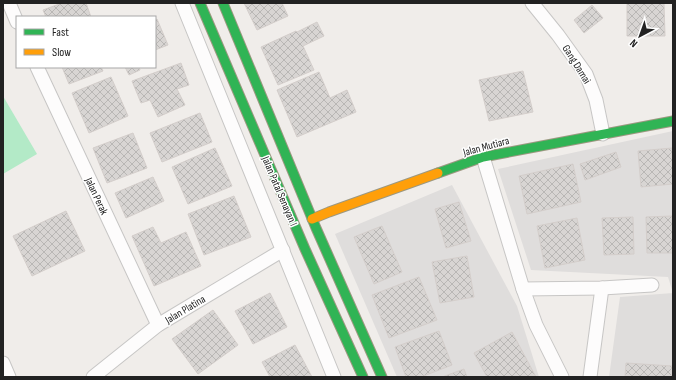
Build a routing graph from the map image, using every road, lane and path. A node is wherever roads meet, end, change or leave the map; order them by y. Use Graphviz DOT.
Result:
graph roads {
  1 [pos="9,3"];
  2 [pos="182,3"];
  3 [pos="200,3"];
  4 [pos="223,3"];
  5 [pos="532,3"];
  6 [pos="16,20"];
  7 [pos="37,68"];
  8 [pos="673,121"];
  9 [pos="603,134"];
  10 [pos="483,157"];
  11 [pos="312,219"];
  12 [pos="283,250"];
  13 [pos="652,285"];
  14 [pos="602,288"];
  15 [pos="523,289"];
  16 [pos="158,325"];
  17 [pos="3,363"];
  18 [pos="9,377"];
  19 [pos="93,377"];
  20 [pos="334,377"];
  21 [pos="363,377"];
  22 [pos="382,377"];
  23 [pos="562,377"];
  24 [pos="590,377"];
  1 -- 6 [label="street"];
  2 -- 12 [label="street, Jalan Patal Senayan I"];
  3 -- 21 [label="street, Jalan Patal Senayan I"];
  4 -- 11 [label="street, Jalan Patal Senayan I"];
  5 -- 9 [label="street, Gang Damai"];
  7 -- 16 [label="street, Jalan Perak"];
  8 -- 9 [label="street, Jalan Mutiara"];
  9 -- 10 [label="street, Jalan Mutiara"];
  10 -- 11 [label="street, Jalan Mutiara"];
  10 -- 15 [label="street"];
  11 -- 22 [label="street, Jalan Patal Senayan I"];
  12 -- 16 [label="street, Jalan Platina"];
  12 -- 20 [label="street, Jalan Patal Senayan I"];
  13 -- 14 [label="street"];
  14 -- 15 [label="street"];
  14 -- 24 [label="street"];
  15 -- 23 [label="street"];
  16 -- 19 [label="street, Jalan Platina"];
  17 -- 18 [label="street"];
}
